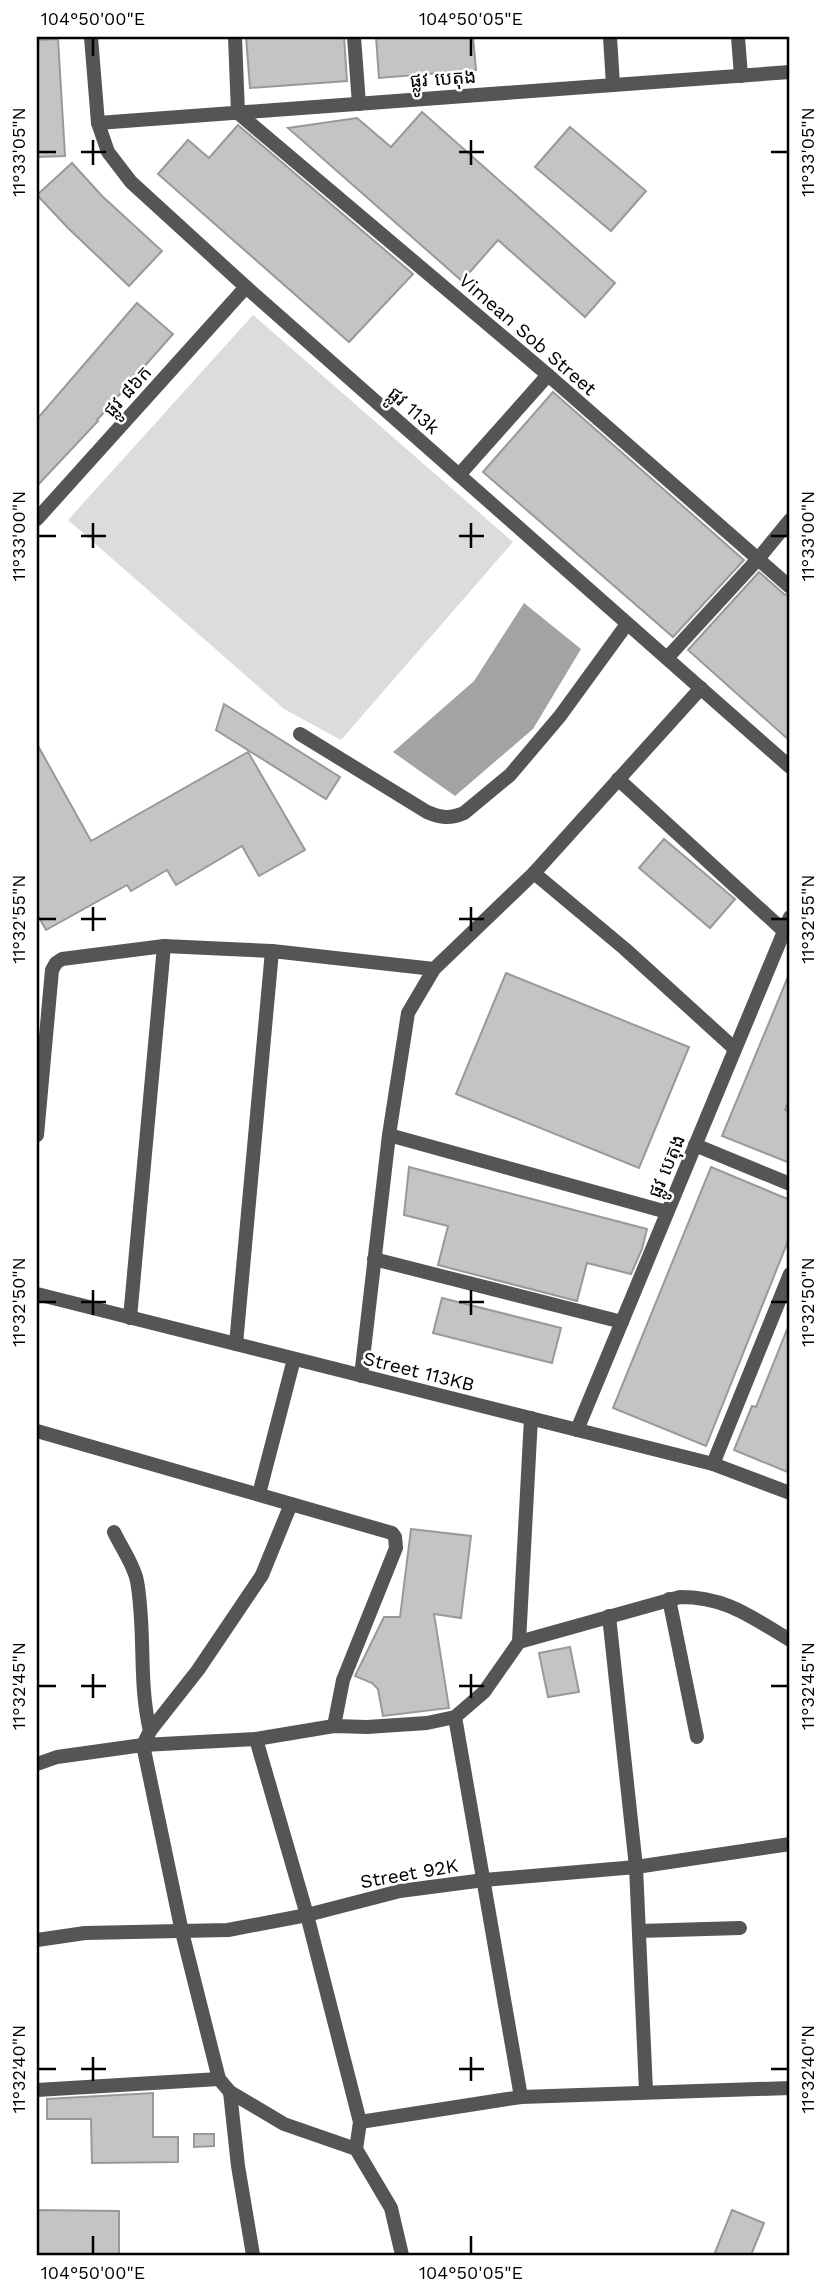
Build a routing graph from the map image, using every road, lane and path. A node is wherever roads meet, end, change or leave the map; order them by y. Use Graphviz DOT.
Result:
graph roads {
  1 [pos="91,37"];
  2 [pos="235,37"];
  3 [pos="354,37"];
  4 [pos="610,37"];
  5 [pos="738,37"];
  6 [pos="790,72"];
  7 [pos="741,76"];
  8 [pos="613,85"];
  9 [pos="359,104"];
  10 [pos="238,113"];
  11 [pos="98,123"];
  12 [pos="246,287"];
  13 [pos="548,375"];
  14 [pos="459,475"];
  15 [pos="37,519"];
  16 [pos="790,520"];
  17 [pos="758,559"];
  18 [pos="790,587"];
  19 [pos="627,624"];
  20 [pos="667,658"];
  21 [pos="701,688"];
  22 [pos="300,734"];
  23 [pos="790,767"];
  24 [pos="618,779"];
  25 [pos="534,873"];
  26 [pos="790,917"];
  27 [pos="784,931"];
  28 [pos="164,946"];
  29 [pos="272,951"];
  30 [pos="434,969"];
  31 [pos="735,1049"];
  32 [pos="37,1135"];
  33 [pos="389,1135"];
  34 [pos="695,1145"];
  35 [pos="790,1184"];
  36 [pos="667,1212"];
  37 [pos="374,1259"];
  38 [pos="790,1274"];
  39 [pos="37,1294"];
  40 [pos="130,1318"];
  41 [pos="622,1322"];
  42 [pos="236,1345"];
  43 [pos="294,1359"];
  44 [pos="361,1376"];
  45 [pos="531,1418"];
  46 [pos="577,1430"];
  47 [pos="37,1431"];
  48 [pos="713,1464"];
  49 [pos="790,1493"];
  50 [pos="259,1494"];
  51 [pos="292,1504"];
  52 [pos="114,1532"];
  53 [pos="669,1600"];
  54 [pos="609,1616"];
  55 [pos="790,1640"];
  56 [pos="519,1642"];
  57 [pos="455,1717"];
  58 [pos="334,1726"];
  59 [pos="697,1737"];
  60 [pos="147,1738"];
  61 [pos="256,1739"];
  62 [pos="37,1763"];
  63 [pos="790,1844"];
  64 [pos="636,1867"];
  65 [pos="484,1880"];
  66 [pos="307,1915"];
  67 [pos="740,1928"];
  68 [pos="639,1931"];
  69 [pos="182,1932"];
  70 [pos="37,1940"];
  71 [pos="219,2079"];
  72 [pos="790,2088"];
  73 [pos="37,2090"];
  74 [pos="646,2091"];
  75 [pos="230,2092"];
  76 [pos="522,2097"];
  77 [pos="360,2122"];
  78 [pos="356,2149"];
  79 [pos="253,2255"];
  80 [pos="402,2255"];
  1 -- 11 [label="street, ផ្លូវ 113k"];
  2 -- 10 [label="street"];
  3 -- 9 [label="street"];
  4 -- 8 [label="street"];
  5 -- 7 [label="street"];
  6 -- 7 [label="street, ផ្លូវ បេតុង"];
  7 -- 8 [label="street, ផ្លូវ បេតុង"];
  8 -- 9 [label="street, ផ្លូវ បេតុង"];
  9 -- 10 [label="street, ផ្លូវ បេតុង"];
  10 -- 11 [label="street, ផ្លូវ បេតុង"];
  10 -- 13 [label="street, Vimean Sob Street"];
  11 -- 12 [label="street, ផ្លូវ 113k"];
  12 -- 14 [label="street, ផ្លូវ 113k"];
  12 -- 15 [label="street, ផ្លូវ ៨៦ក"];
  13 -- 14 [label="street"];
  13 -- 17 [label="street, Vimean Sob Street"];
  14 -- 19 [label="street, ផ្លូវ 113k"];
  16 -- 17 [label="street"];
  17 -- 18 [label="street, Vimean Sob Street"];
  17 -- 20 [label="street"];
  19 -- 20 [label="street, ផ្លូវ 113k"];
  19 -- 22 [label="street"];
  20 -- 21 [label="street, ផ្លូវ 113k"];
  21 -- 23 [label="street, ផ្លូវ 113k"];
  21 -- 24 [label="street"];
  24 -- 25 [label="street"];
  24 -- 27 [label="street"];
  25 -- 30 [label="street"];
  25 -- 31 [label="street"];
  26 -- 27 [label="street, ផ្លូវ បេតុង"];
  27 -- 31 [label="street, ផ្លូវ បេតុង"];
  28 -- 29 [label="street"];
  28 -- 32 [label="street"];
  28 -- 40 [label="street"];
  29 -- 30 [label="street"];
  29 -- 42 [label="street"];
  30 -- 33 [label="street"];
  31 -- 34 [label="street, ផ្លូវ បេតុង"];
  33 -- 36 [label="street"];
  33 -- 37 [label="street"];
  34 -- 35 [label="street"];
  34 -- 36 [label="street, ផ្លូវ បេតុង"];
  36 -- 41 [label="street, ផ្លូវ បេតុង"];
  37 -- 41 [label="street"];
  37 -- 44 [label="street"];
  38 -- 48 [label="street"];
  39 -- 40 [label="street, Street 113KB"];
  40 -- 42 [label="street, Street 113KB"];
  41 -- 46 [label="street, ផ្លូវ បេតុង"];
  42 -- 43 [label="street, Street 113KB"];
  43 -- 44 [label="street, Street 113KB"];
  43 -- 50 [label="street"];
  44 -- 45 [label="street, Street 113KB"];
  45 -- 46 [label="street, Street 113KB"];
  45 -- 56 [label="street"];
  46 -- 48 [label="street, Street 113KB"];
  47 -- 50 [label="street"];
  48 -- 49 [label="street, Street 113KB"];
  50 -- 51 [label="street"];
  51 -- 58 [label="street"];
  51 -- 60 [label="street"];
  52 -- 60 [label="street"];
  53 -- 54 [label="street"];
  53 -- 55 [label="street"];
  53 -- 59 [label="street"];
  54 -- 56 [label="street"];
  54 -- 64 [label="street"];
  56 -- 57 [label="street"];
  57 -- 58 [label="street"];
  57 -- 65 [label="street"];
  58 -- 61 [label="street"];
  60 -- 61 [label="street"];
  60 -- 62 [label="street"];
  60 -- 69 [label="street"];
  61 -- 66 [label="street"];
  63 -- 64 [label="street, Street 92K"];
  64 -- 65 [label="street, Street 92K"];
  64 -- 68 [label="street"];
  65 -- 66 [label="street, Street 92K"];
  65 -- 76 [label="street"];
  66 -- 69 [label="street, Street 92K"];
  66 -- 77 [label="street"];
  67 -- 68 [label="street"];
  68 -- 74 [label="street"];
  69 -- 70 [label="street, Street 92K"];
  69 -- 71 [label="street"];
  71 -- 73 [label="street"];
  71 -- 75 [label="street"];
  72 -- 74 [label="street"];
  74 -- 76 [label="street"];
  75 -- 78 [label="street"];
  75 -- 79 [label="street"];
  76 -- 77 [label="street"];
  77 -- 78 [label="street"];
  78 -- 80 [label="street"];
}
